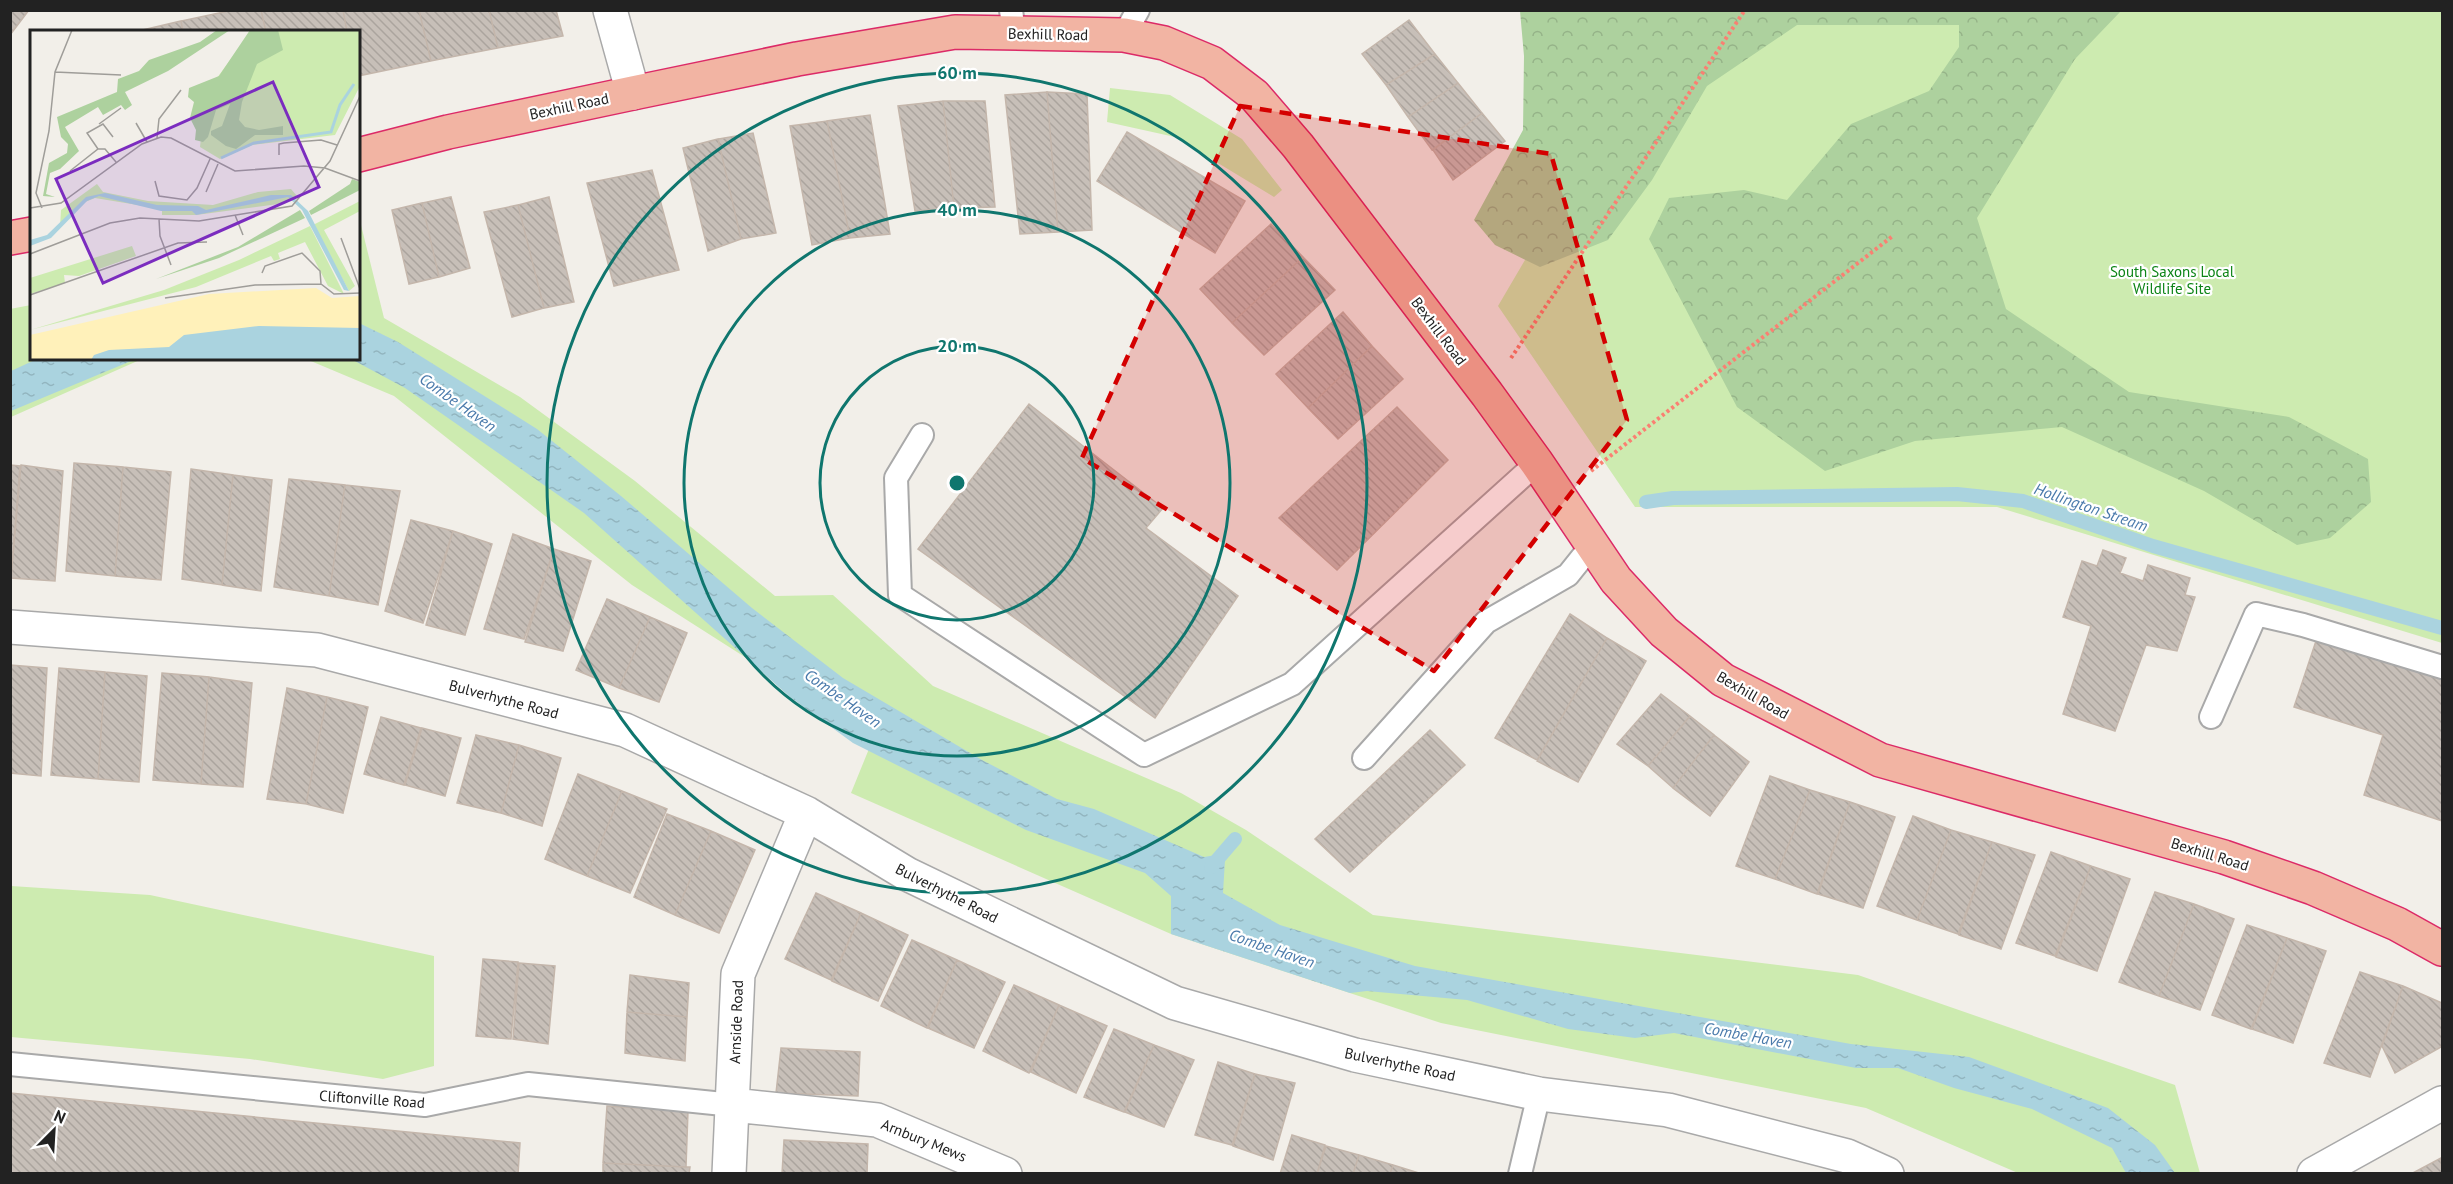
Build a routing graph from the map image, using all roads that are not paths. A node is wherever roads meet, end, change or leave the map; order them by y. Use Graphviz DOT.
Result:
graph roads {
  1 [pos="610,10"];
  2 [pos="1012,22"];
  3 [pos="1131,23"];
  4 [pos="633,93"];
  5 [pos="360,154"];
  6 [pos="30,234"];
  7 [pos="10,238"];
  8 [pos="922,435"];
  9 [pos="1537,463"];
  10 [pos="1592,545"];
  11 [pos="10,627"];
  12 [pos="2442,667"];
  13 [pos="2211,717"];
  14 [pos="1364,758"];
  15 [pos="806,813"];
  16 [pos="2442,949"];
  17 [pos="10,1064"];
  18 [pos="1539,1094"];
  19 [pos="2442,1103"];
  20 [pos="733,1105"];
  21 [pos="729,1173"];
  22 [pos="1005,1173"];
  23 [pos="1520,1173"];
  24 [pos="1887,1173"];
  25 [pos="2314,1173"];
  1 -- 4 [label="street"];
  2 -- 3 [label="highway, Bexhill Road"];
  2 -- 4 [label="highway, Bexhill Road"];
  3 -- 9 [label="highway, Bexhill Road"];
  4 -- 5 [label="highway, Bexhill Road"];
  6 -- 7 [label="highway"];
  8 -- 9 [label="lane"];
  9 -- 10 [label="highway, Bexhill Road"];
  10 -- 14 [label="lane"];
  10 -- 16 [label="highway, Bexhill Road"];
  11 -- 15 [label="street, Bulverhythe Road"];
  12 -- 13 [label="lane"];
  15 -- 18 [label="street, Bulverhythe Road"];
  15 -- 20 [label="street, Arnside Road"];
  17 -- 20 [label="lane, Cliftonville Road"];
  18 -- 23 [label="lane"];
  18 -- 24 [label="street, Bulverhythe Road"];
  19 -- 25 [label="street"];
  20 -- 21 [label="street, Arnside Road"];
  20 -- 22 [label="street, Arnbury Mews"];
}
